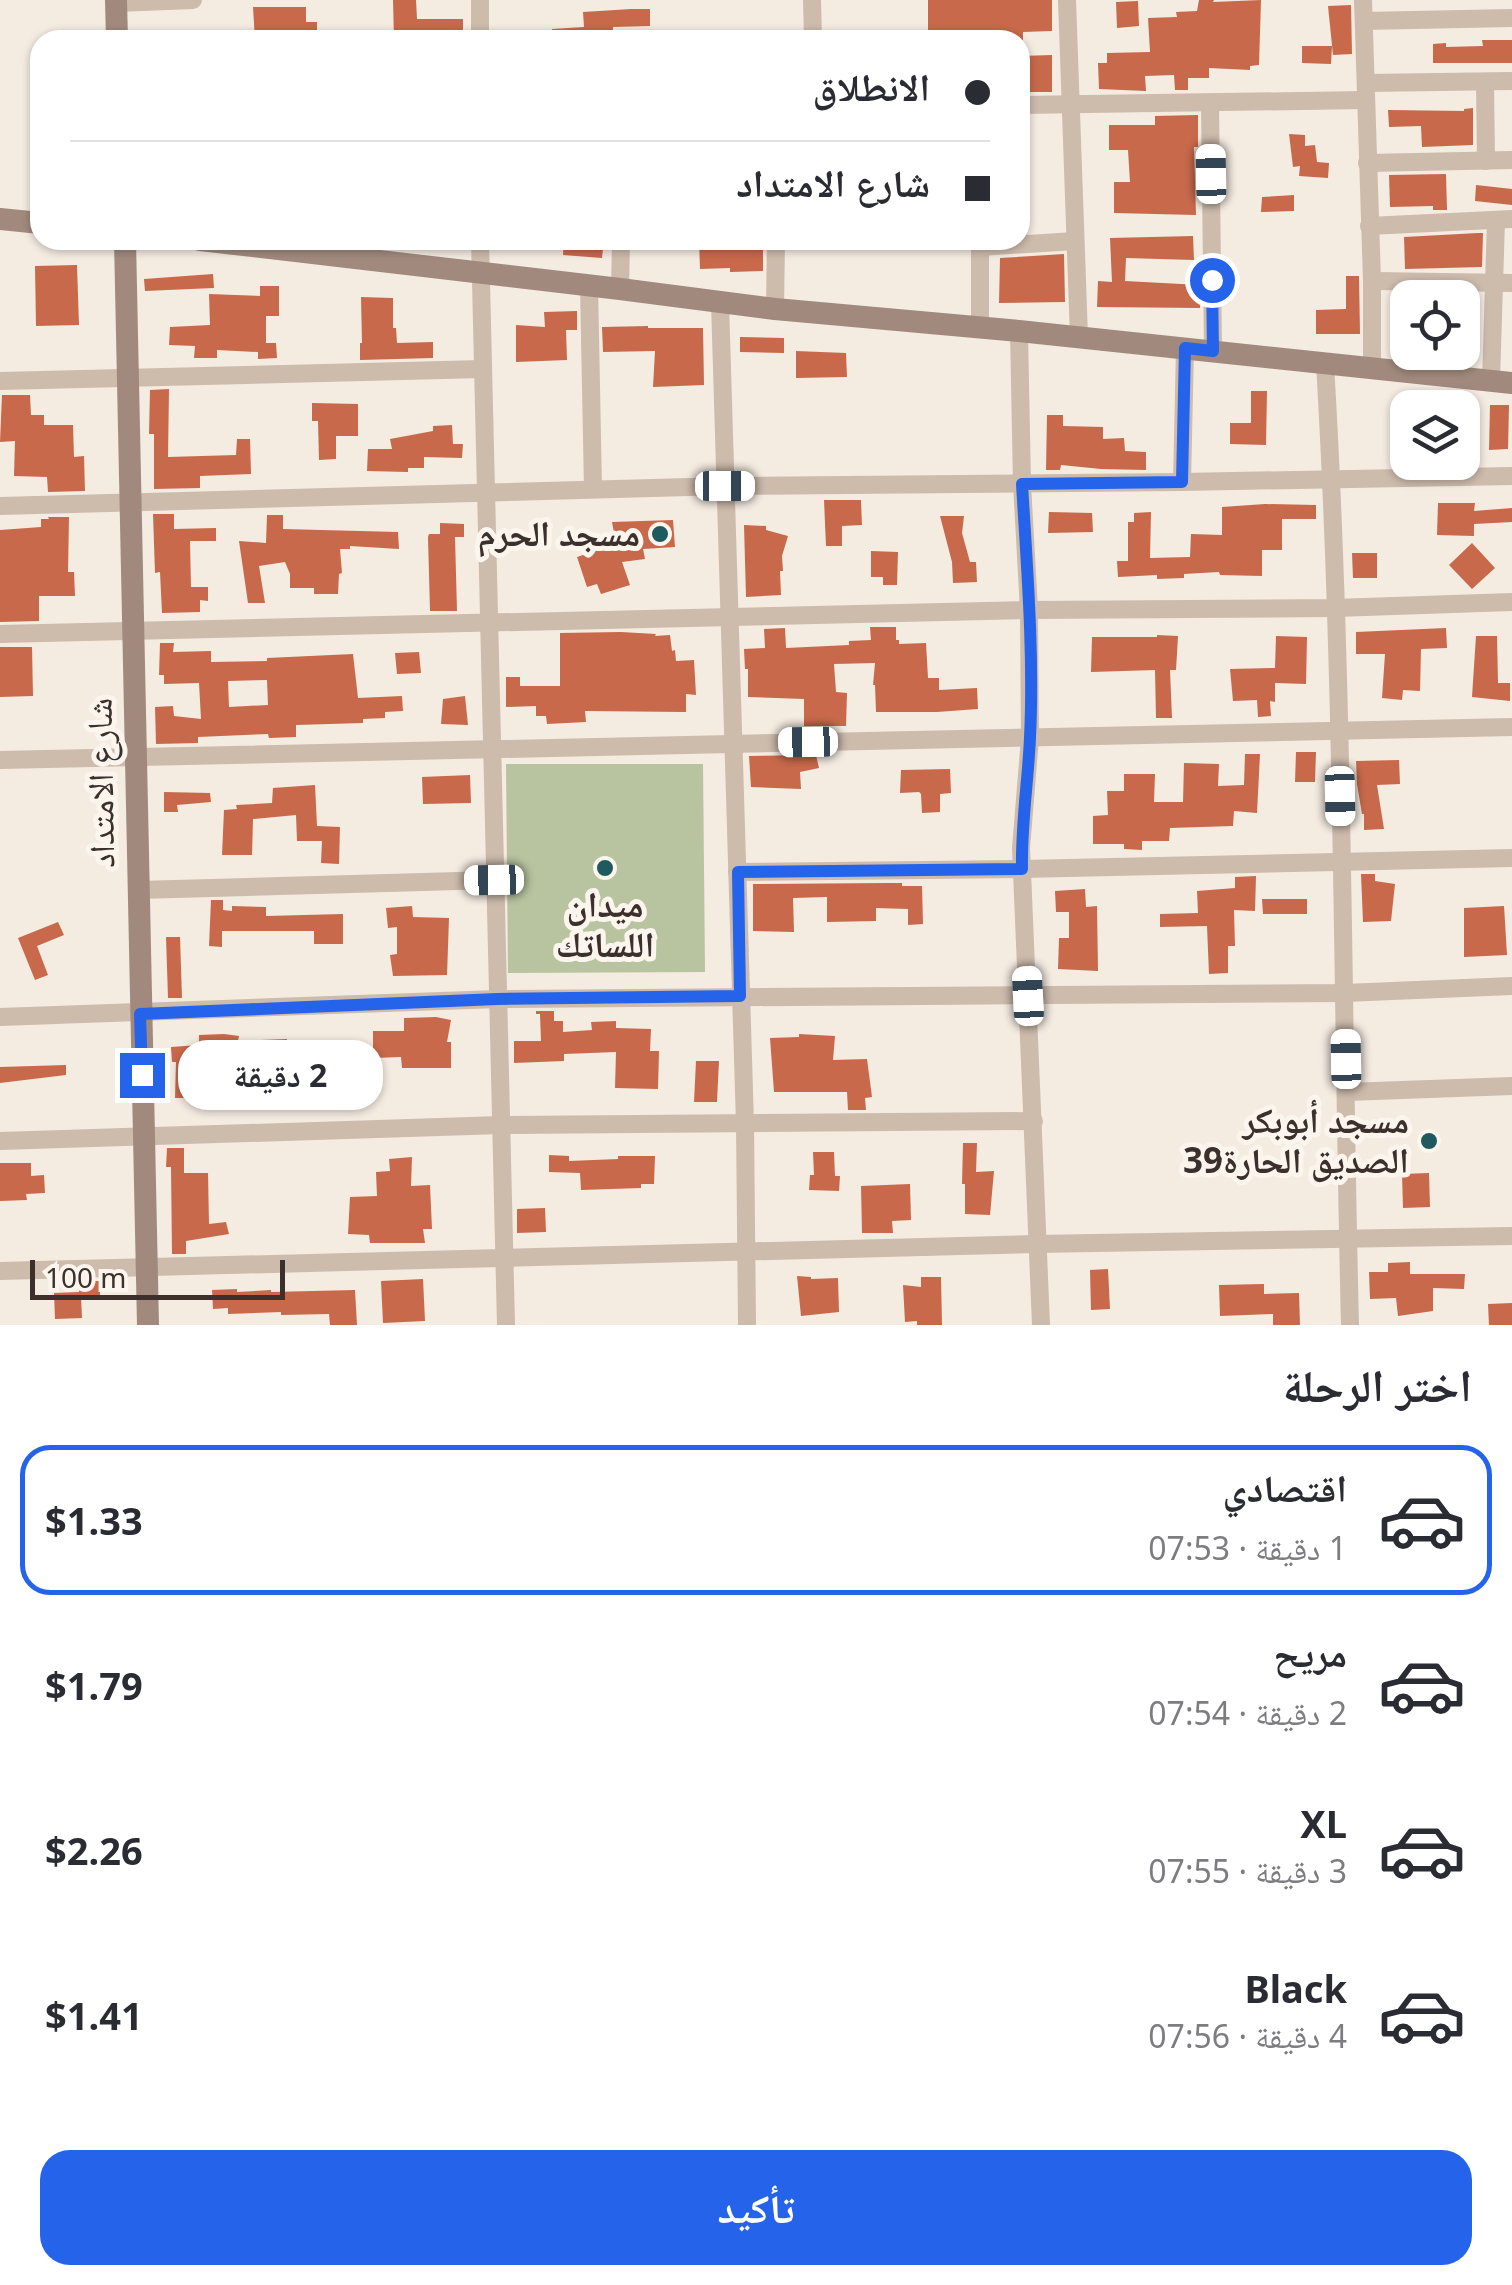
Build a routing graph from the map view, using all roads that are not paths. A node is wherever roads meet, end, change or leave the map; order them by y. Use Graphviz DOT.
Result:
graph roads {
  1 [pos="193,0"];
  2 [pos="480,0"];
  3 [pos="812,0"];
  4 [pos="1068,0"];
  5 [pos="1363,0"];
  6 [pos="116,2"];
  7 [pos="1476,9"];
  8 [pos="1512,18"];
  9 [pos="1364,21"];
  10 [pos="117,30"];
  11 [pos="480,30"];
  12 [pos="813,30"];
  13 [pos="1512,81"];
  14 [pos="1485,82"];
  15 [pos="1366,92"];
  16 [pos="1210,104"];
  17 [pos="1070,105"];
  18 [pos="1030,106"];
  19 [pos="1512,160"];
  20 [pos="1486,161"];
  21 [pos="1367,163"];
  22 [pos="0,219"];
  23 [pos="1504,220"];
  24 [pos="30,222"];
  25 [pos="1369,226"];
  26 [pos="1075,241"];
  27 [pos="1030,242"];
  28 [pos="124,250"];
  29 [pos="282,250"];
  30 [pos="480,250"];
  31 [pos="621,250"];
  32 [pos="776,250"];
  33 [pos="980,250"];
  34 [pos="480,274"];
  35 [pos="1372,281"];
  36 [pos="1504,283"];
  37 [pos="590,285"];
  38 [pos="620,288"];
  39 [pos="720,303"];
  40 [pos="775,309"];
  41 [pos="980,328"];
  42 [pos="1019,331"];
  43 [pos="1080,337"];
  44 [pos="1185,348"];
  45 [pos="1213,351"];
  46 [pos="1326,364"];
  47 [pos="483,369"];
  48 [pos="1372,369"];
  49 [pos="127,377"];
  50 [pos="0,381"];
  51 [pos="1502,382"];
  52 [pos="1512,476"];
  53 [pos="1332,480"];
  54 [pos="1182,482"];
  55 [pos="1022,484"];
  56 [pos="725,486"];
  57 [pos="594,489"];
  58 [pos="487,492"];
  59 [pos="130,503"];
  60 [pos="0,506"];
  61 [pos="1512,602"];
  62 [pos="1335,608"];
  63 [pos="1030,610"];
  64 [pos="731,616"];
  65 [pos="489,623"];
  66 [pos="132,632"];
  67 [pos="0,634"];
  68 [pos="1512,727"];
  69 [pos="1338,730"];
  70 [pos="1030,738"];
  71 [pos="733,744"];
  72 [pos="490,749"];
  73 [pos="136,758"];
  74 [pos="0,760"];
  75 [pos="1512,858"];
  76 [pos="1342,862"];
  77 [pos="1022,869"];
  78 [pos="738,872"];
  79 [pos="494,880"];
  80 [pos="139,890"];
  81 [pos="1512,986"];
  82 [pos="1345,993"];
  83 [pos="740,996"];
  84 [pos="1028,996"];
  85 [pos="497,999"];
  86 [pos="140,1014"];
  87 [pos="0,1018"];
  88 [pos="1512,1086"];
  89 [pos="1347,1092"];
  90 [pos="1034,1121"];
  91 [pos="745,1124"];
  92 [pos="501,1125"];
  93 [pos="144,1136"];
  94 [pos="0,1141"];
  95 [pos="1512,1236"];
  96 [pos="1348,1239"];
  97 [pos="1036,1244"];
  98 [pos="744,1251"];
  99 [pos="504,1259"];
  100 [pos="147,1266"];
  101 [pos="0,1271"];
  102 [pos="148,1325"];
  103 [pos="506,1325"];
  104 [pos="747,1325"];
  105 [pos="1041,1325"];
  106 [pos="1350,1325"];
  1 -- 6 [label="street"];
  2 -- 11 [label="street"];
  3 -- 12 [label="street"];
  4 -- 17 [label="street"];
  5 -- 9 [label="street"];
  6 -- 10 [label="street"];
  7 -- 8 [label="street"];
  7 -- 9 [label="street"];
  9 -- 15 [label="street"];
  13 -- 14 [label="street"];
  14 -- 15 [label="street"];
  14 -- 20 [label="street"];
  15 -- 16 [label="street"];
  15 -- 21 [label="street"];
  16 -- 17 [label="street"];
  16 -- 45 [label="street"];
  17 -- 18 [label="street"];
  17 -- 26 [label="street"];
  19 -- 20 [label="street"];
  20 -- 21 [label="street"];
  21 -- 25 [label="street"];
  22 -- 24 [label="street"];
  23 -- 25 [label="street"];
  23 -- 36 [label="street"];
  25 -- 35 [label="street"];
  26 -- 27 [label="street"];
  26 -- 43 [label="street"];
  28 -- 49 [label="street, شارع الامتداد"];
  29 -- 34 [label="street"];
  30 -- 34 [label="street"];
  31 -- 38 [label="street"];
  32 -- 40 [label="street"];
  33 -- 41 [label="street"];
  34 -- 37 [label="street"];
  34 -- 47 [label="street"];
  35 -- 36 [label="street"];
  35 -- 48 [label="street"];
  36 -- 51 [label="street"];
  37 -- 38 [label="street"];
  37 -- 57 [label="street"];
  38 -- 39 [label="street"];
  39 -- 40 [label="street"];
  39 -- 56 [label="street"];
  40 -- 41 [label="street"];
  41 -- 42 [label="street"];
  42 -- 43 [label="street"];
  42 -- 55 [label="street"];
  43 -- 44 [label="street"];
  44 -- 45 [label="street"];
  44 -- 54 [label="street"];
  45 -- 46 [label="street"];
  46 -- 48 [label="street"];
  46 -- 53 [label="street"];
  47 -- 49 [label="street"];
  47 -- 58 [label="street"];
  48 -- 51 [label="street"];
  49 -- 50 [label="street"];
  49 -- 59 [label="street, شارع الامتداد"];
  52 -- 53 [label="street"];
  53 -- 54 [label="street"];
  53 -- 62 [label="street"];
  54 -- 55 [label="street"];
  55 -- 56 [label="street"];
  55 -- 63 [label="street"];
  56 -- 57 [label="street"];
  56 -- 64 [label="street"];
  57 -- 58 [label="street"];
  58 -- 59 [label="street"];
  58 -- 65 [label="street"];
  59 -- 60 [label="street"];
  59 -- 66 [label="street, شارع الامتداد"];
  61 -- 62 [label="street"];
  62 -- 63 [label="street"];
  62 -- 69 [label="street"];
  63 -- 64 [label="street"];
  63 -- 70 [label="street"];
  64 -- 65 [label="street"];
  64 -- 71 [label="street"];
  65 -- 66 [label="street"];
  65 -- 72 [label="street"];
  66 -- 67 [label="street"];
  66 -- 73 [label="street, شارع الامتداد"];
  68 -- 69 [label="street"];
  69 -- 70 [label="street"];
  69 -- 76 [label="street"];
  70 -- 71 [label="street"];
  70 -- 77 [label="street"];
  71 -- 72 [label="street"];
  71 -- 78 [label="street"];
  72 -- 73 [label="street"];
  72 -- 79 [label="street"];
  73 -- 74 [label="street"];
  73 -- 80 [label="street, شارع الامتداد"];
  75 -- 76 [label="street"];
  76 -- 77 [label="street"];
  76 -- 82 [label="street"];
  77 -- 78 [label="street"];
  77 -- 84 [label="street"];
  78 -- 83 [label="street"];
  79 -- 80 [label="street"];
  79 -- 85 [label="street"];
  80 -- 86 [label="street, شارع الامتداد"];
  81 -- 82 [label="street"];
  82 -- 84 [label="street"];
  82 -- 89 [label="street"];
  83 -- 84 [label="street"];
  83 -- 85 [label="street"];
  83 -- 91 [label="street"];
  84 -- 90 [label="street"];
  85 -- 86 [label="street"];
  85 -- 92 [label="street"];
  86 -- 87 [label="street"];
  86 -- 93 [label="street, شارع الامتداد"];
  88 -- 89 [label="street"];
  89 -- 96 [label="street"];
  90 -- 91 [label="street"];
  90 -- 97 [label="street"];
  91 -- 92 [label="street"];
  91 -- 98 [label="street"];
  92 -- 93 [label="street"];
  92 -- 99 [label="street"];
  93 -- 94 [label="street"];
  93 -- 100 [label="street, شارع الامتداد"];
  95 -- 96 [label="street"];
  96 -- 97 [label="street"];
  96 -- 106 [label="street"];
  97 -- 98 [label="street"];
  97 -- 105 [label="street"];
  98 -- 99 [label="street"];
  98 -- 104 [label="street"];
  99 -- 100 [label="street"];
  99 -- 103 [label="street"];
  100 -- 101 [label="street"];
  100 -- 102 [label="street, شارع الامتداد"];
}
